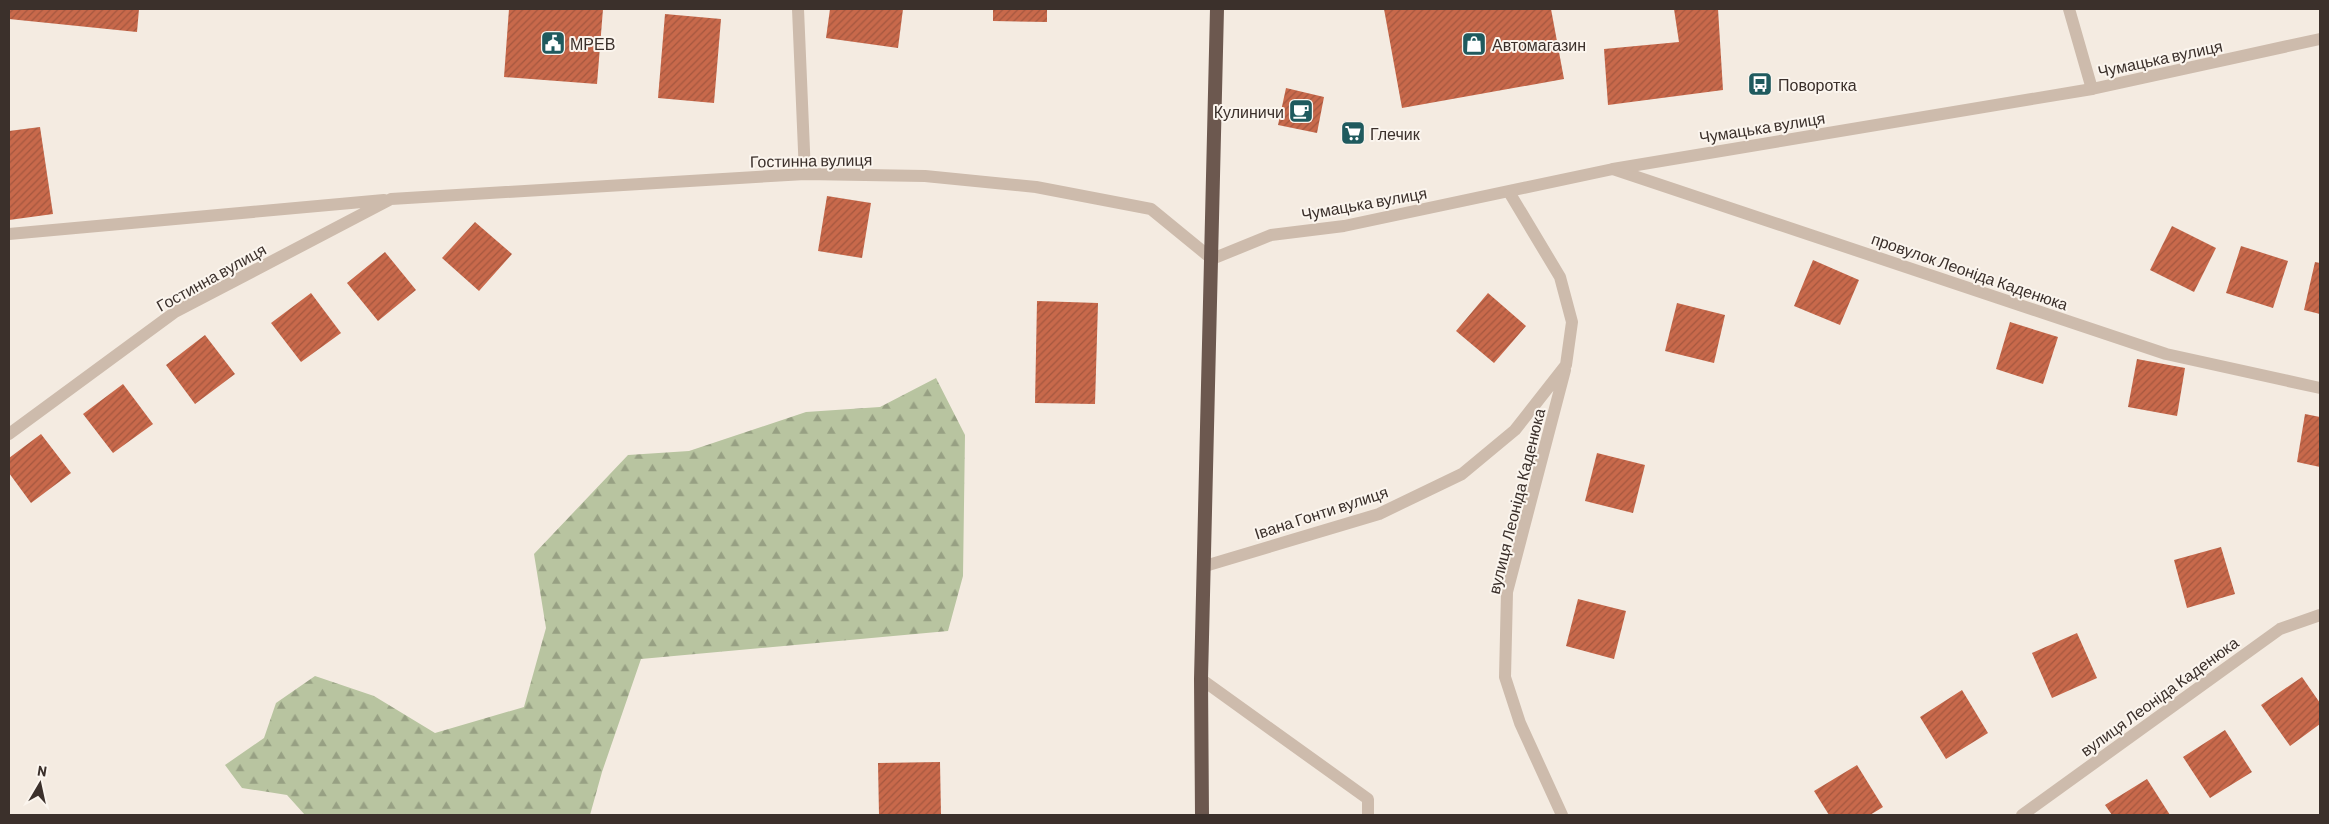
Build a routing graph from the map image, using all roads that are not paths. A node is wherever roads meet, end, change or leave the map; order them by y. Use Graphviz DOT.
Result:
graph roads {
  1 [pos="798,9"];
  2 [pos="1217,9"];
  3 [pos="2069,9"];
  4 [pos="2320,40"];
  5 [pos="2092,89"];
  6 [pos="1613,168"];
  7 [pos="805,174"];
  8 [pos="1509,192"];
  9 [pos="391,199"];
  10 [pos="9,234"];
  11 [pos="1212,259"];
  12 [pos="1566,366"];
  13 [pos="2320,388"];
  14 [pos="9,434"];
  15 [pos="1205,566"];
  16 [pos="2320,615"];
  17 [pos="1201,679"];
  18 [pos="1202,815"];
  19 [pos="1368,815"];
  20 [pos="1562,815"];
  21 [pos="2022,815"];
  1 -- 7 [label="street"];
  2 -- 11 [label="highway"];
  3 -- 5 [label="street"];
  4 -- 5 [label="street, Чумацька вулиця"];
  5 -- 6 [label="street, Чумацька вулиця"];
  6 -- 8 [label="street, Чумацька вулиця"];
  6 -- 13 [label="street, провулок Леоніда Каденюка"];
  7 -- 9 [label="street, Гостинна вулиця"];
  7 -- 11 [label="street, Гостинна вулиця"];
  8 -- 11 [label="street, Чумацька вулиця"];
  8 -- 12 [label="street"];
  9 -- 10 [label="street, Гостинна вулиця"];
  9 -- 14 [label="street, Гостинна вулиця"];
  11 -- 15 [label="highway"];
  12 -- 15 [label="street, Івана Гонти вулиця"];
  12 -- 20 [label="street, вулиця Леоніда Каденюка"];
  15 -- 17 [label="highway"];
  16 -- 21 [label="street, вулиця Леоніда Каденюка"];
  17 -- 18 [label="highway"];
  17 -- 19 [label="street"];
}
